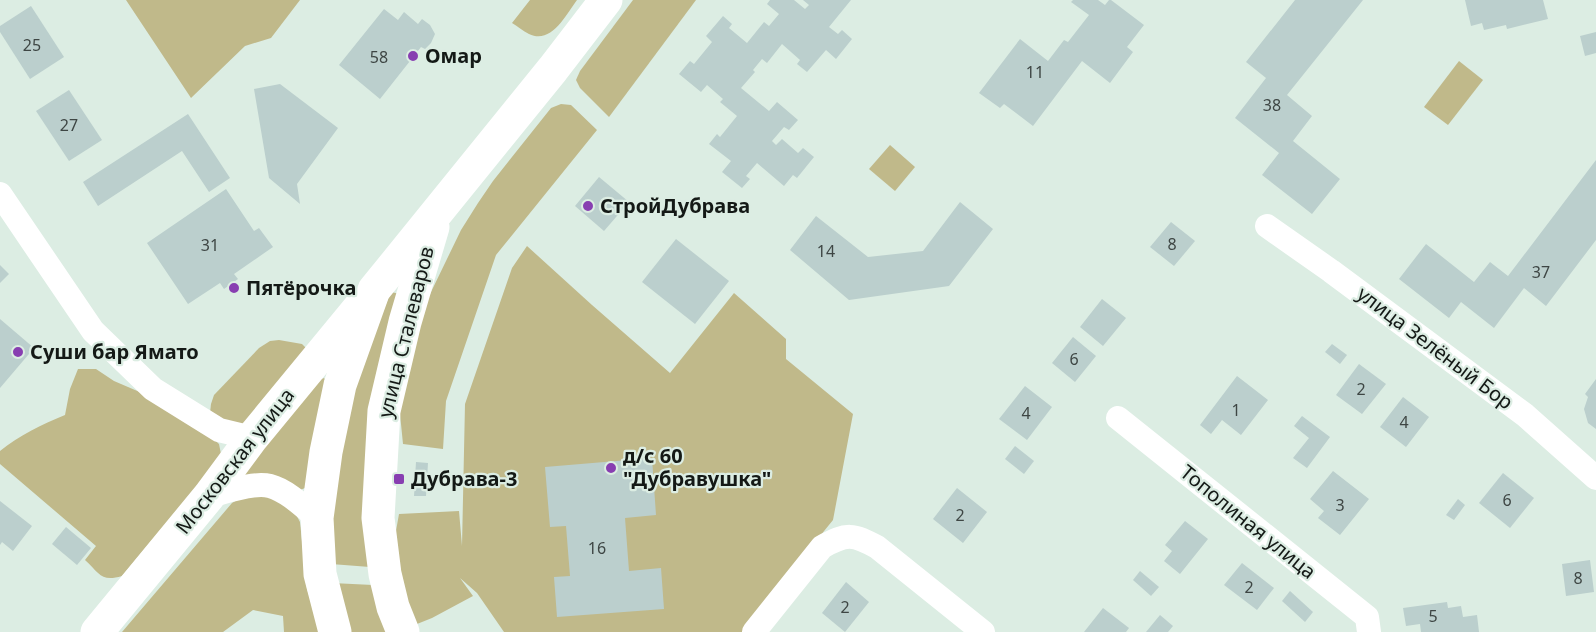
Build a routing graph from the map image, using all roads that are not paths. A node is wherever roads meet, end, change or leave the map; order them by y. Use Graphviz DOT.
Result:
graph roads {
  1 [pos="606,0"];
  2 [pos="0,194"];
  3 [pos="437,211"];
  4 [pos="1267,226"];
  5 [pos="374,290"];
  6 [pos="1118,418"];
  7 [pos="252,438"];
  8 [pos="1596,478"];
  9 [pos="209,496"];
  10 [pos="316,518"];
  11 [pos="97,632"];
  12 [pos="335,632"];
  13 [pos="403,632"];
  14 [pos="753,632"];
  15 [pos="983,632"];
  16 [pos="1369,632"];
  1 -- 3 [label="main road, улица Сталеваров"];
  2 -- 7 [label="street"];
  3 -- 5 [label="main road, улица Сталеваров"];
  3 -- 13 [label="main road, улица Сталеваров"];
  4 -- 8 [label="street, улица Зелёный Бор"];
  5 -- 7 [label="main road, Московская улица"];
  5 -- 10 [label="main road, улица Сталеваров"];
  6 -- 16 [label="street, Тополиная улица"];
  7 -- 9 [label="main road, Московская улица"];
  9 -- 10 [label="street"];
  9 -- 11 [label="main road, Московская улица"];
  10 -- 12 [label="main road, улица Сталеваров"];
  14 -- 15 [label="street"];
}
